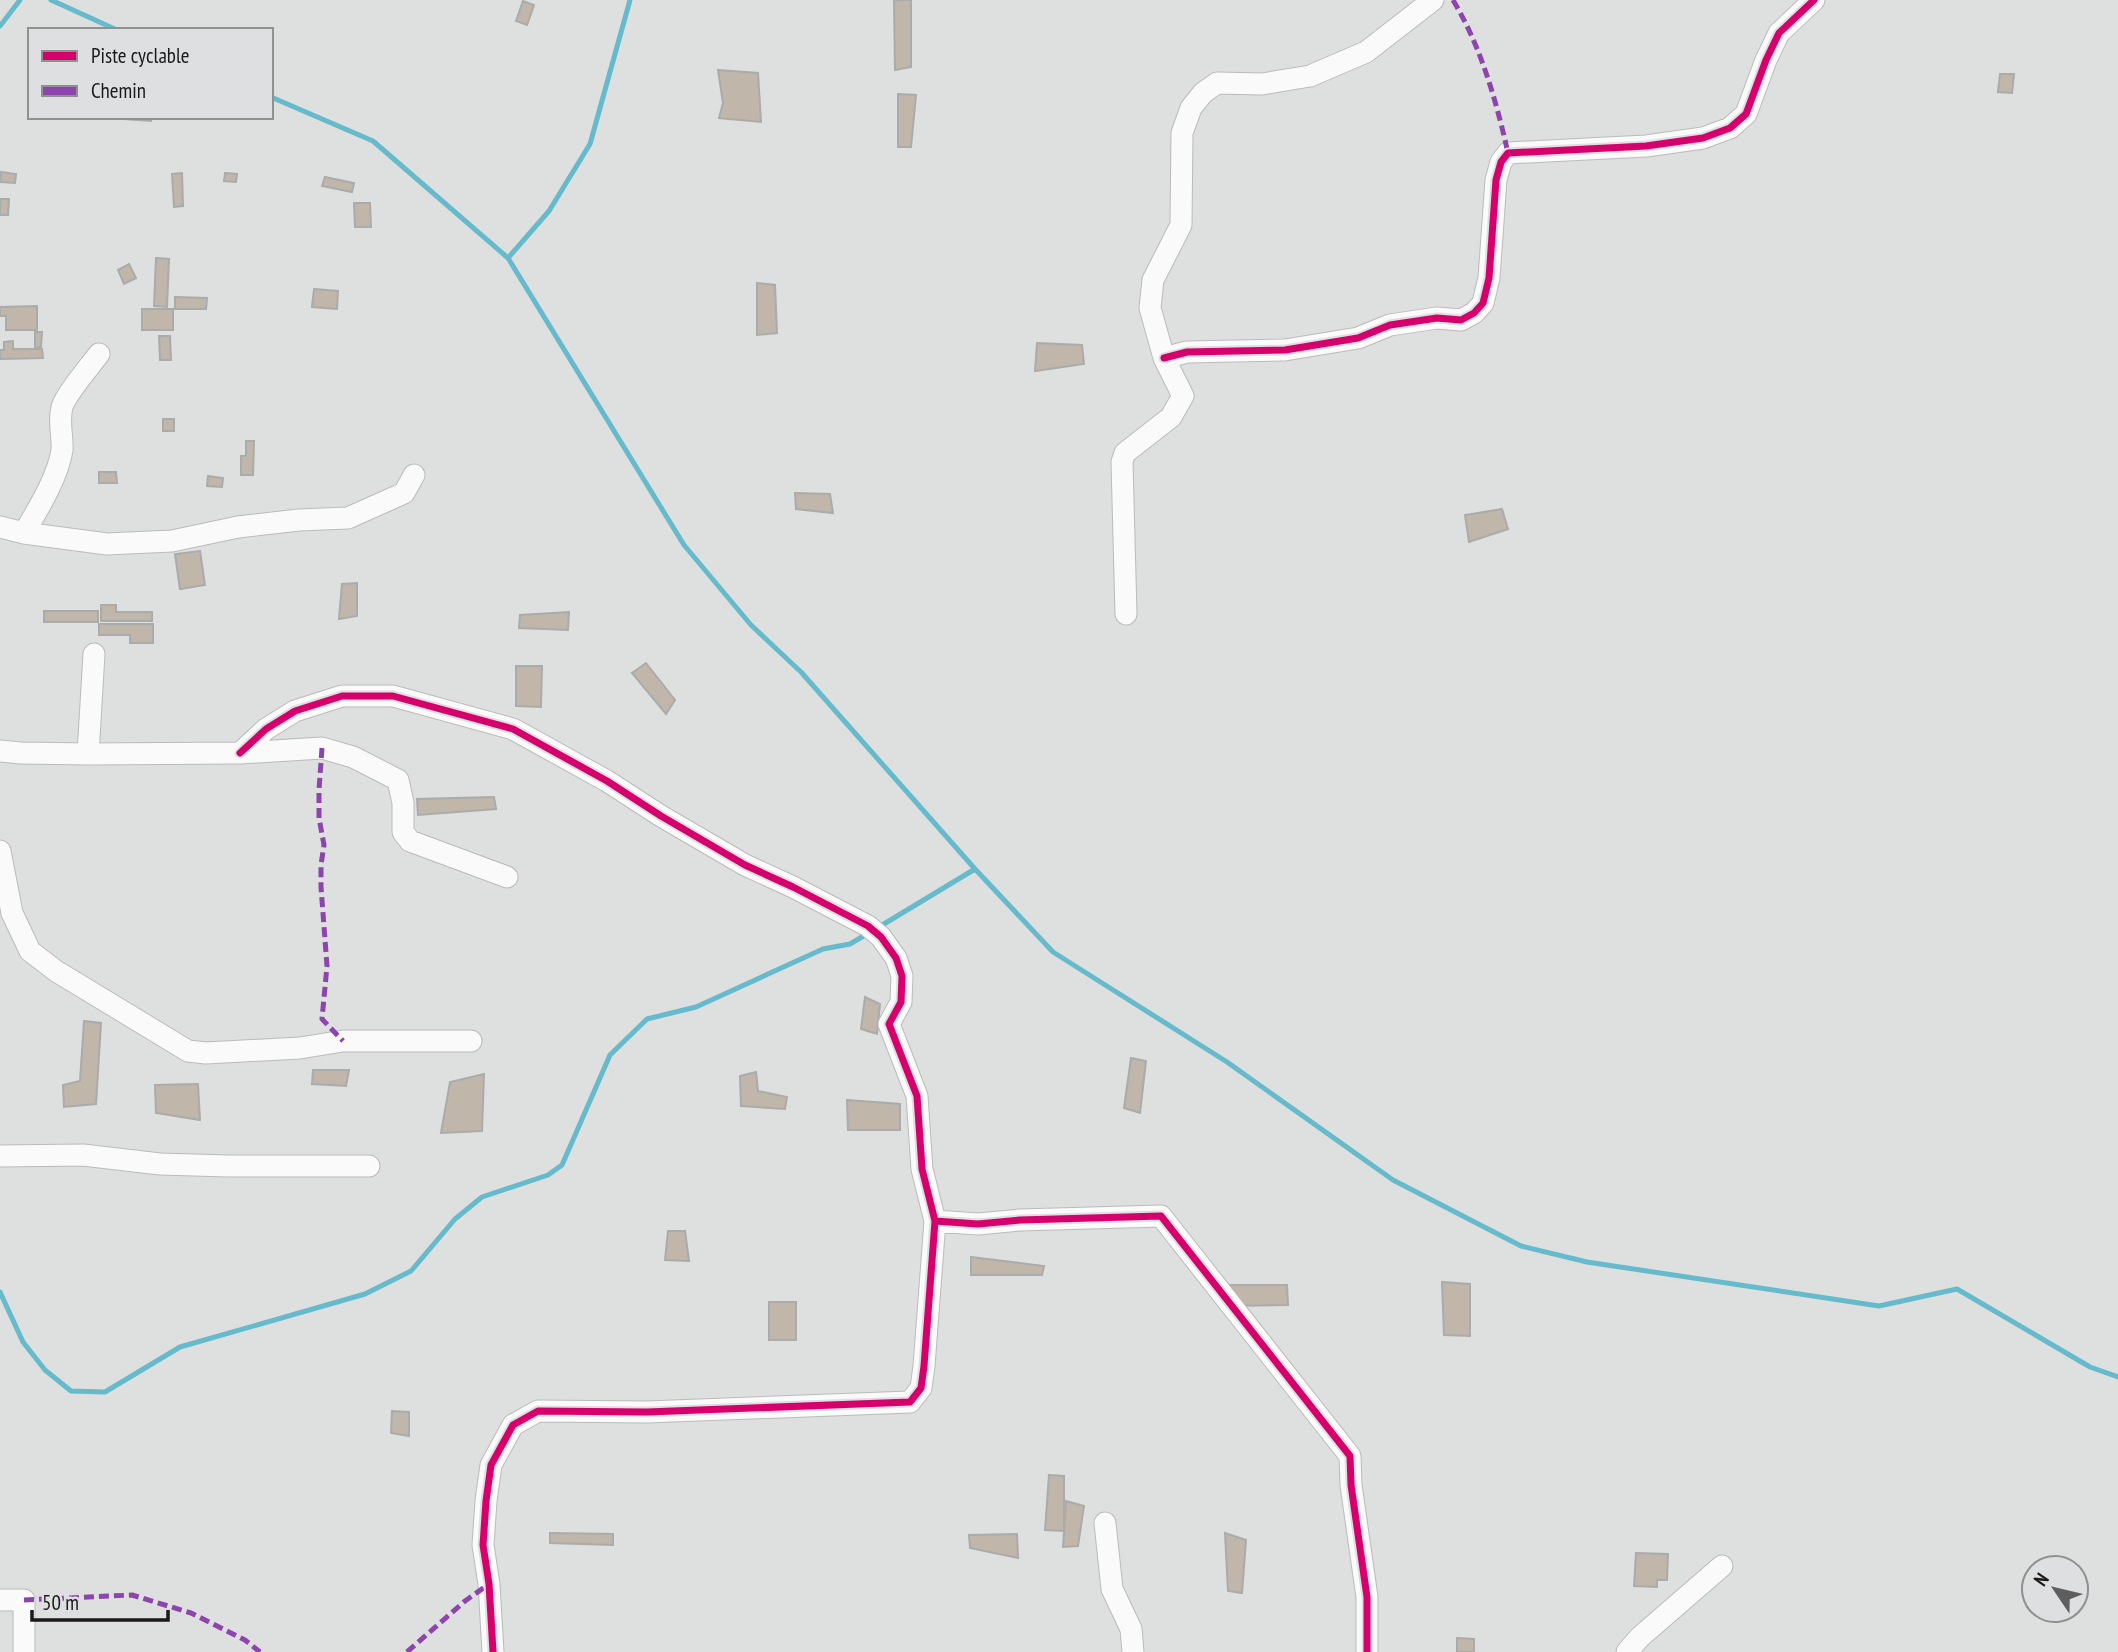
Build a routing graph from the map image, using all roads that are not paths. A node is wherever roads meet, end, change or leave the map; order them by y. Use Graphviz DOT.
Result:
graph roads {
  1 [pos="1433,0"];
  2 [pos="1814,0"];
  3 [pos="99,354"];
  4 [pos="1164,358"];
  5 [pos="414,475"];
  6 [pos="0,527"];
  7 [pos="24,533"];
  8 [pos="1126,614"];
  9 [pos="94,654"];
  10 [pos="0,751"];
  11 [pos="240,753"];
  12 [pos="88,754"];
  13 [pos="0,851"];
  14 [pos="507,877"];
  15 [pos="471,1041"];
  16 [pos="0,1156"];
  17 [pos="369,1166"];
  18 [pos="935,1221"];
  19 [pos="1105,1523"];
  20 [pos="1721,1566"];
  21 [pos="0,1600"];
  22 [pos="24,1652"];
  23 [pos="494,1652"];
  24 [pos="1133,1652"];
  25 [pos="1367,1652"];
  26 [pos="1627,1652"];
  1 -- 4 [label="street"];
  2 -- 4 [label="street"];
  3 -- 7 [label="street"];
  4 -- 8 [label="street"];
  5 -- 7 [label="street"];
  6 -- 7 [label="street"];
  9 -- 12 [label="street"];
  10 -- 12 [label="street"];
  11 -- 12 [label="street"];
  11 -- 14 [label="street"];
  11 -- 18 [label="street"];
  13 -- 15 [label="street"];
  16 -- 17 [label="street"];
  18 -- 23 [label="street"];
  18 -- 25 [label="street"];
  19 -- 24 [label="street"];
  20 -- 26 [label="street"];
  21 -- 22 [label="street"];
}
